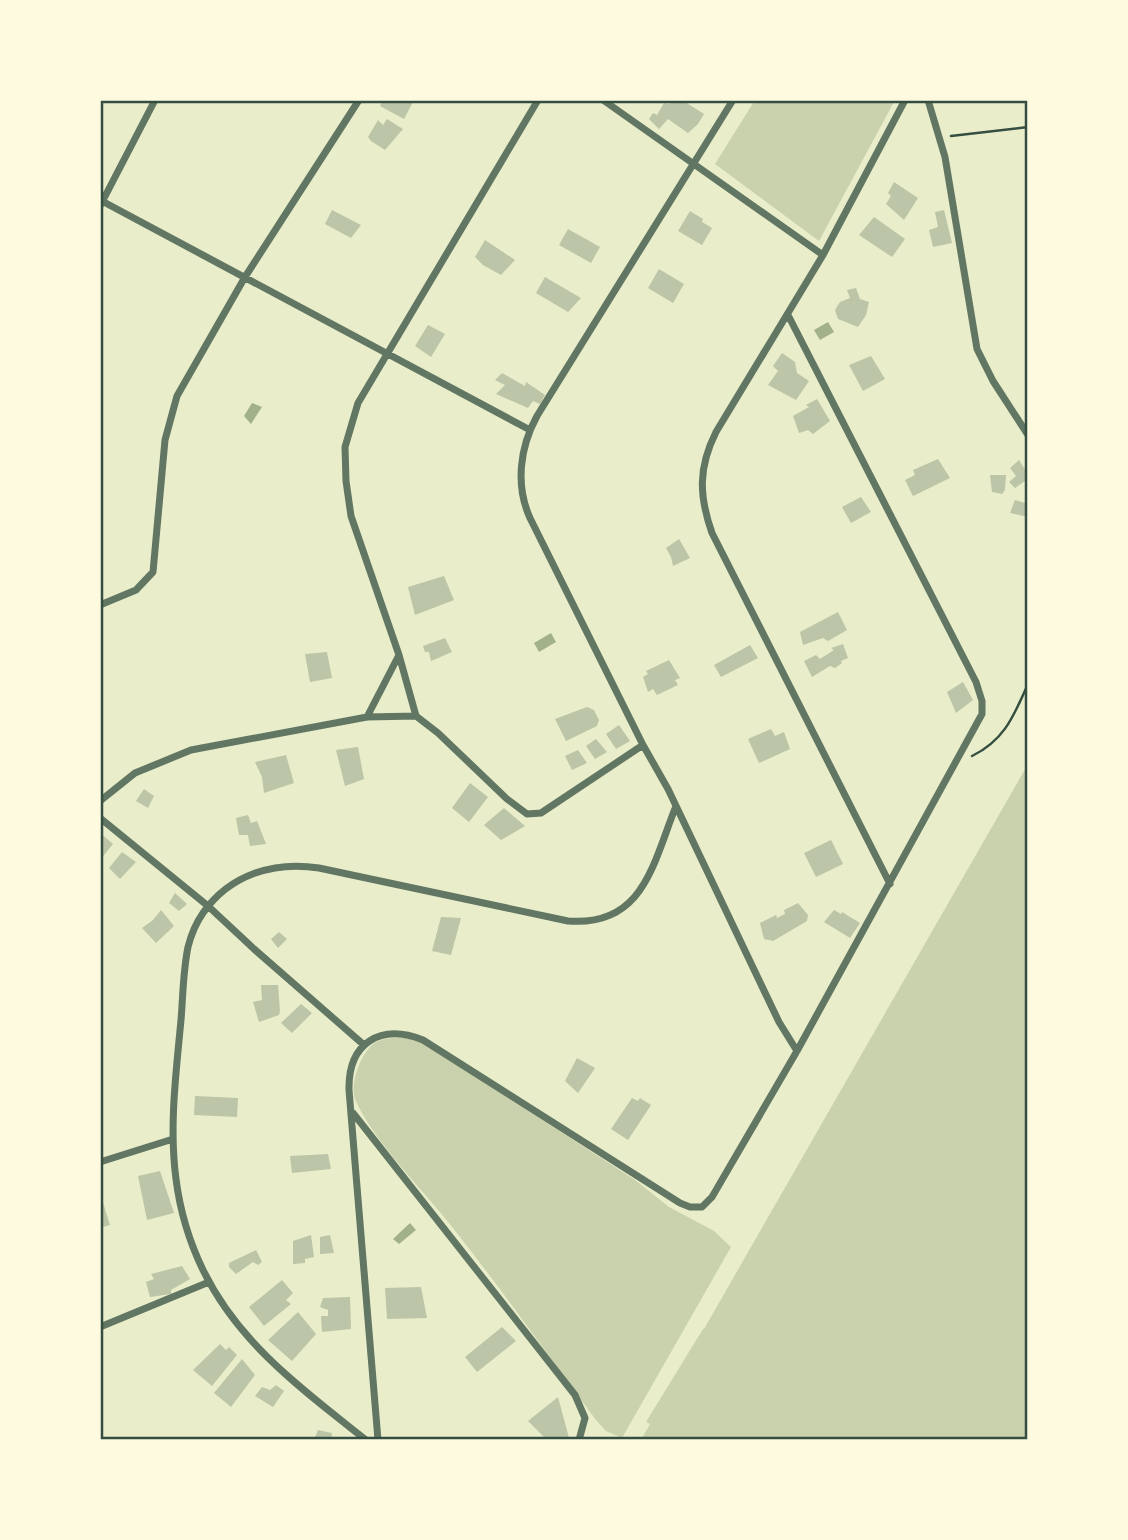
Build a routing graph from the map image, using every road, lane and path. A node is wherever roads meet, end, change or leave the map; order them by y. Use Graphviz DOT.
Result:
graph roads {
  1 [pos="155,100"];
  2 [pos="359,100"];
  3 [pos="538,100"];
  4 [pos="603,100"];
  5 [pos="733,100"];
  6 [pos="905,100"];
  7 [pos="928,100"];
  8 [pos="1028,127"];
  9 [pos="941,138"];
  10 [pos="693,164"];
  11 [pos="101,203"];
  12 [pos="823,255"];
  13 [pos="245,277"];
  14 [pos="788,315"];
  15 [pos="386,353"];
  16 [pos="530,430"];
  17 [pos="1028,435"];
  18 [pos="100,605"];
  19 [pos="399,655"];
  20 [pos="1028,684"];
  21 [pos="416,716"];
  22 [pos="367,717"];
  23 [pos="643,745"];
  24 [pos="956,764"];
  25 [pos="100,801"];
  26 [pos="676,806"];
  27 [pos="100,818"];
  28 [pos="890,884"];
  29 [pos="208,906"];
  30 [pos="365,1045"];
  31 [pos="797,1051"];
  32 [pos="352,1112"];
  33 [pos="173,1139"];
  34 [pos="100,1162"];
  35 [pos="209,1282"];
  36 [pos="100,1327"];
  37 [pos="366,1440"];
  38 [pos="378,1440"];
  39 [pos="579,1440"];
  1 -- 11 [label="street"];
  2 -- 13 [label="street"];
  3 -- 15 [label="street"];
  4 -- 10 [label="street"];
  5 -- 10 [label="street"];
  6 -- 12 [label="street"];
  7 -- 9 [label="street"];
  8 -- 9 [label="path"];
  9 -- 17 [label="street"];
  10 -- 12 [label="street"];
  10 -- 16 [label="street"];
  11 -- 13 [label="street"];
  12 -- 14 [label="street"];
  13 -- 15 [label="street"];
  13 -- 18 [label="street"];
  14 -- 24 [label="street"];
  14 -- 28 [label="street"];
  15 -- 16 [label="street"];
  15 -- 19 [label="street"];
  16 -- 23 [label="street"];
  19 -- 21 [label="street"];
  19 -- 22 [label="street"];
  20 -- 24 [label="path"];
  21 -- 22 [label="street"];
  21 -- 23 [label="street"];
  22 -- 25 [label="street"];
  23 -- 26 [label="street"];
  24 -- 28 [label="street"];
  26 -- 29 [label="street"];
  26 -- 31 [label="street"];
  27 -- 29 [label="street"];
  28 -- 31 [label="street"];
  29 -- 30 [label="street"];
  29 -- 33 [label="street"];
  30 -- 31 [label="street"];
  30 -- 32 [label="street"];
  32 -- 38 [label="street"];
  32 -- 39 [label="street"];
  33 -- 34 [label="street"];
  33 -- 35 [label="street"];
  35 -- 36 [label="street"];
  35 -- 37 [label="street"];
}
